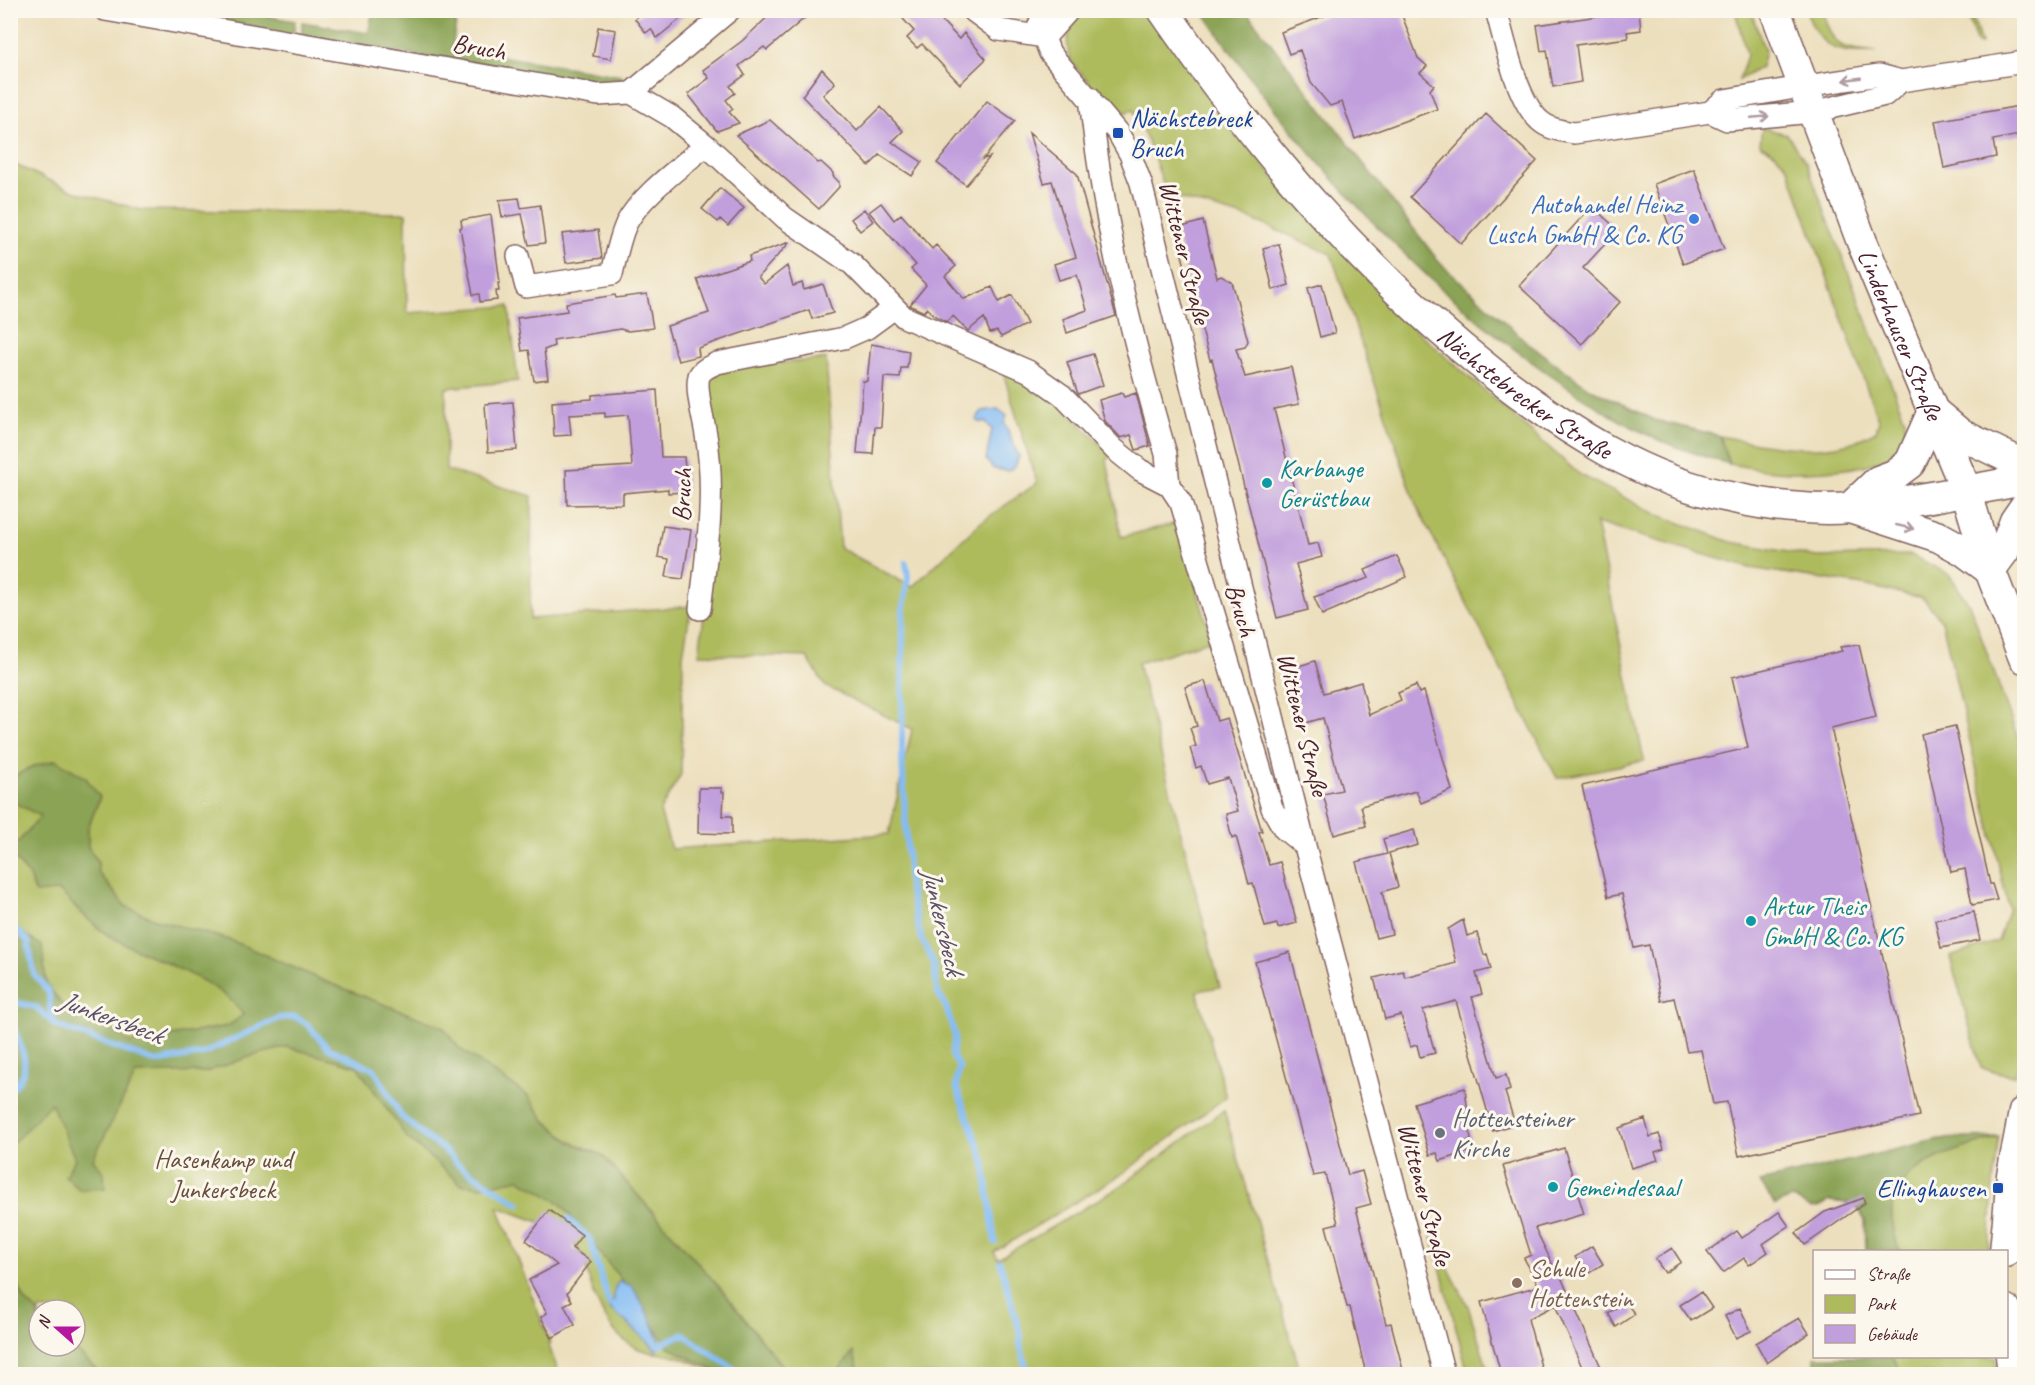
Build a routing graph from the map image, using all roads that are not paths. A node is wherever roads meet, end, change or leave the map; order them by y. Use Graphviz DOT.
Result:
graph roads {
  1 [pos="105,10"];
  2 [pos="730,10"];
  3 [pos="972,10"];
  4 [pos="1045,10"];
  5 [pos="1069,10"];
  6 [pos="1163,10"];
  7 [pos="1496,10"];
  8 [pos="1775,10"];
  9 [pos="1045,37"];
  10 [pos="2025,62"];
  11 [pos="631,93"];
  12 [pos="1090,97"];
  13 [pos="1808,100"];
  14 [pos="706,145"];
  15 [pos="518,256"];
  16 [pos="893,309"];
  17 [pos="1933,411"];
  18 [pos="2025,465"];
  19 [pos="2025,480"];
  20 [pos="1169,485"];
  21 [pos="1966,490"];
  22 [pos="1850,508"];
  23 [pos="2025,508"];
  24 [pos="1990,570"];
  25 [pos="700,609"];
  26 [pos="2025,658"];
  27 [pos="1305,846"];
  28 [pos="2025,1112"];
  29 [pos="2005,1250"];
  30 [pos="2008,1321"];
  31 [pos="1444,1374"];
  32 [pos="2013,1374"];
  1 -- 11 [label="street, Bruch"];
  2 -- 11 [label="street"];
  3 -- 9 [label="street"];
  4 -- 9 [label="street, Wittener Straße"];
  5 -- 9 [label="street"];
  6 -- 22 [label="main road, Nächstebrecker Straße"];
  7 -- 13 [label="street"];
  8 -- 13 [label="main road, Linderhauser Straße"];
  9 -- 12 [label="street, Wittener Straße"];
  10 -- 13 [label="street"];
  11 -- 14 [label="street"];
  12 -- 20 [label="street, Bruch"];
  12 -- 27 [label="street, Wittener Straße"];
  13 -- 17 [label="main road, Linderhauser Straße"];
  14 -- 15 [label="street"];
  14 -- 16 [label="street"];
  16 -- 20 [label="street"];
  16 -- 25 [label="street, Bruch"];
  17 -- 18 [label="main road"];
  17 -- 21 [label="main road, Linderhauser Straße"];
  17 -- 22 [label="main road"];
  19 -- 21 [label="main road, Nächstebrecker Straße"];
  20 -- 27 [label="street, Bruch"];
  21 -- 22 [label="main road, Nächstebrecker Straße"];
  21 -- 24 [label="main road, Linderhauser Straße"];
  22 -- 24 [label="main road, one-way"];
  23 -- 24 [label="main road"];
  24 -- 26 [label="main road, Linderhauser Straße"];
  27 -- 31 [label="street, Wittener Straße"];
  28 -- 29 [label="main road"];
  30 -- 32 [label="main road"];
}
